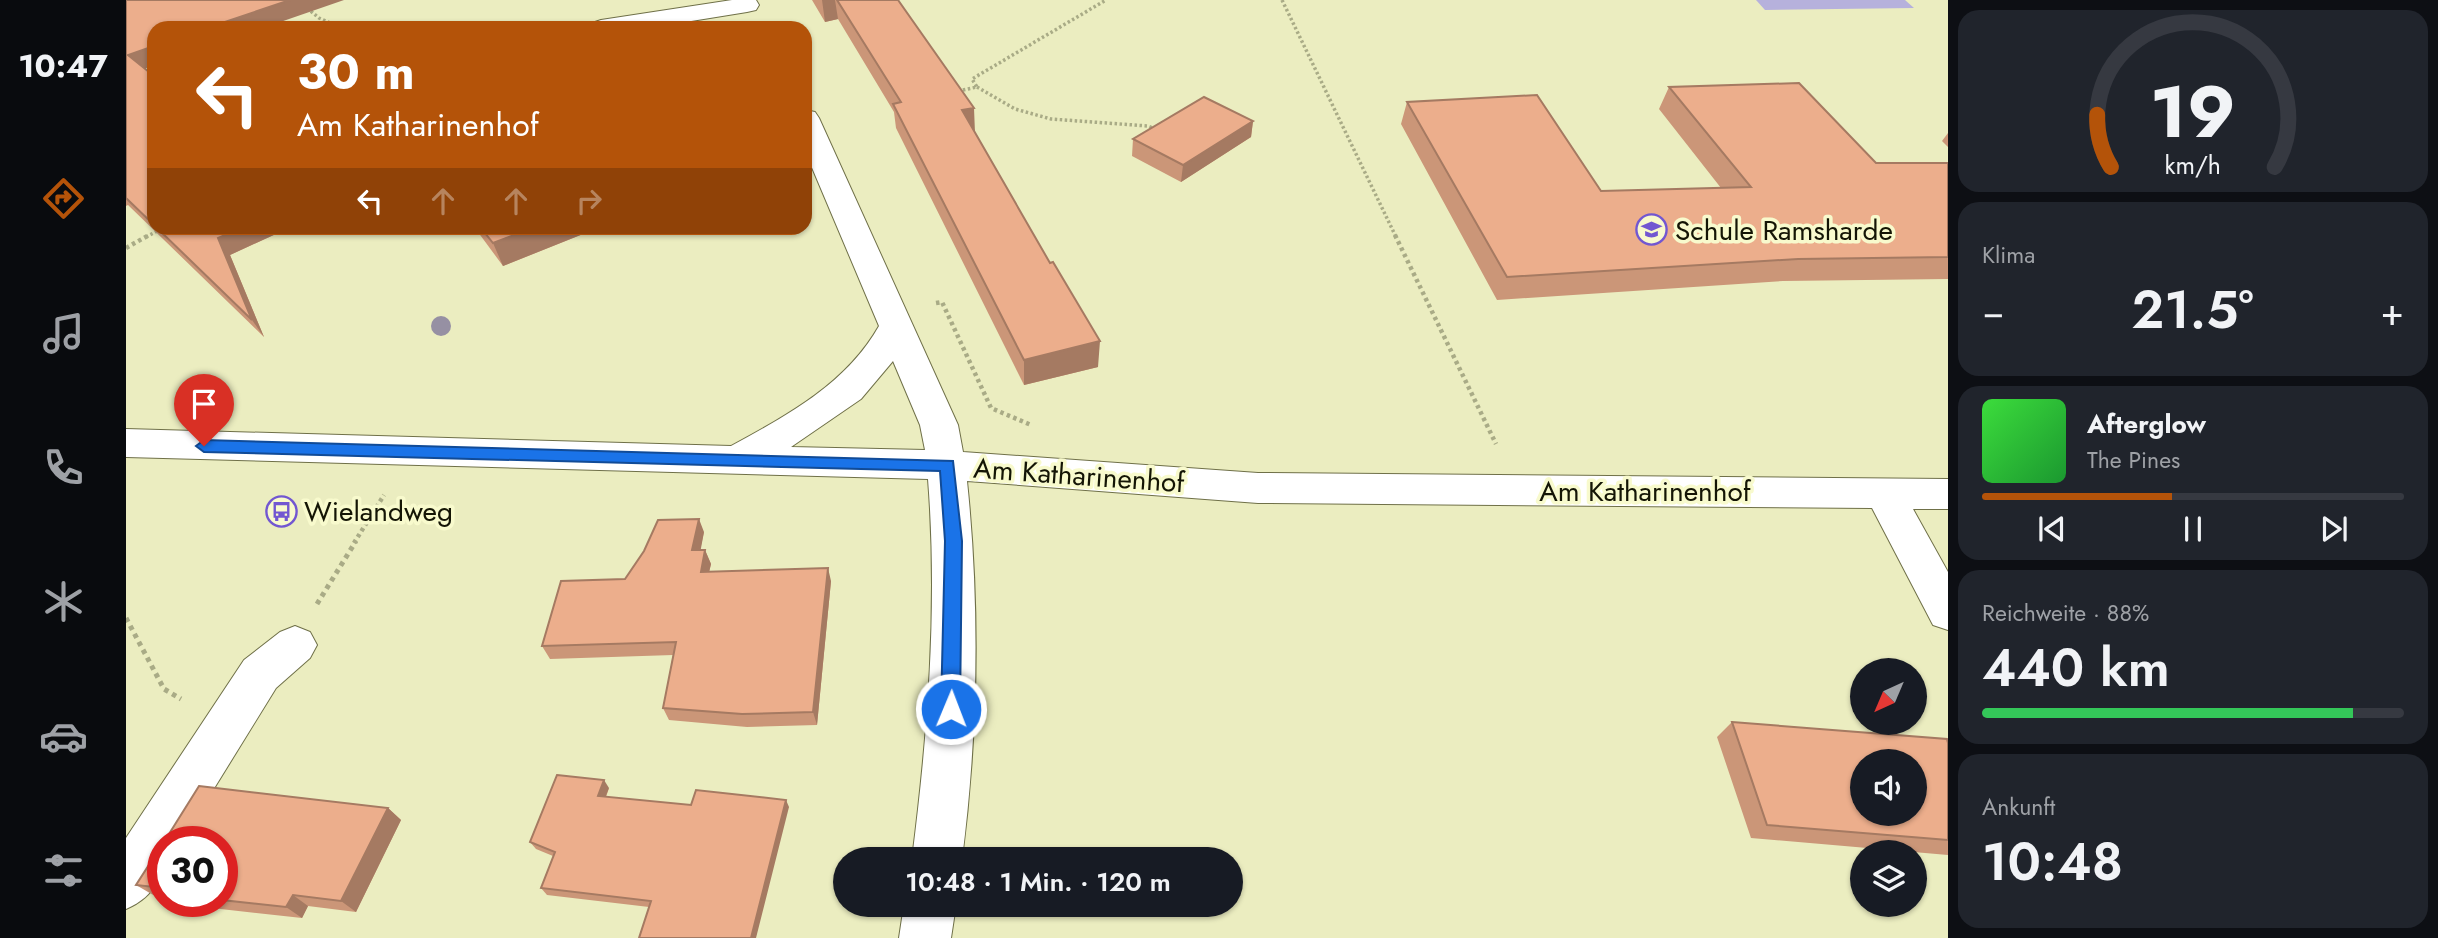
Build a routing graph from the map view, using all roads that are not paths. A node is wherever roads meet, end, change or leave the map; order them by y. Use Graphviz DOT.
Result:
graph roads {
  1 [pos="746,2"];
  2 [pos="640,21"];
  3 [pos="756,21"];
  4 [pos="812,134"];
  5 [pos="893,320"];
  6 [pos="126,443"];
  7 [pos="735,461"];
  8 [pos="947,466"];
  9 [pos="1884,493"];
  10 [pos="1948,494"];
  11 [pos="1948,612"];
  12 [pos="295,645"];
  13 [pos="938,847"];
  14 [pos="126,883"];
  15 [pos="929,917"];
  16 [pos="926,938"];
  1 -- 2 [label="street"];
  1 -- 3 [label="street"];
  4 -- 5 [label="street"];
  5 -- 7 [label="street"];
  5 -- 8 [label="street"];
  6 -- 7 [label="street, Am Katharinenhof"];
  7 -- 8 [label="street, Am Katharinenhof"];
  8 -- 9 [label="street, Am Katharinenhof"];
  8 -- 13 [label="street"];
  9 -- 10 [label="street, Am Katharinenhof"];
  9 -- 11 [label="street"];
  12 -- 14 [label="street"];
  15 -- 16 [label="street"];
}
